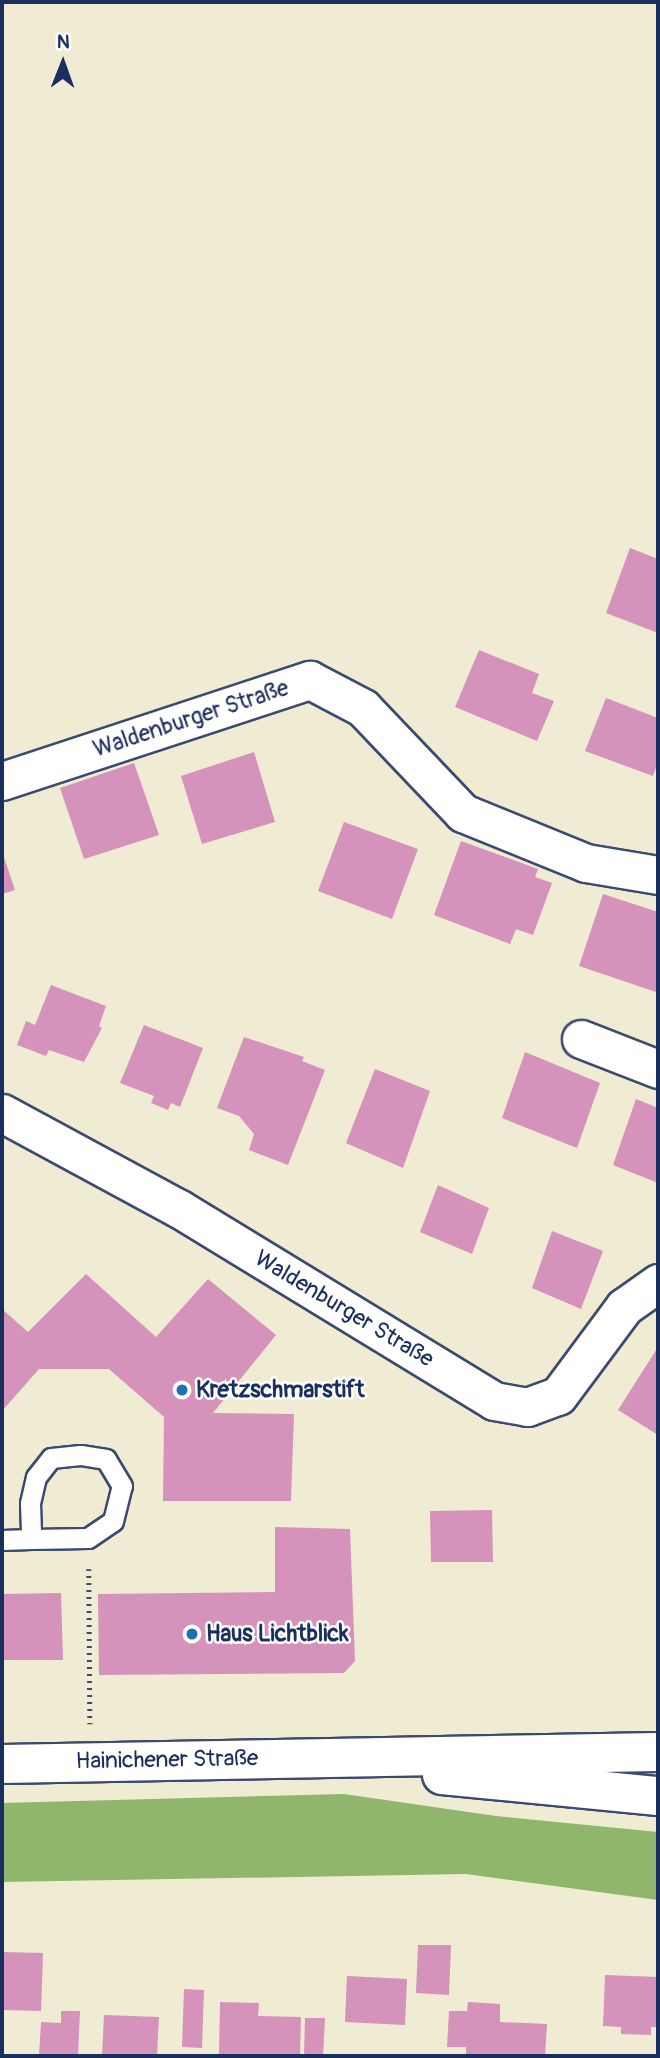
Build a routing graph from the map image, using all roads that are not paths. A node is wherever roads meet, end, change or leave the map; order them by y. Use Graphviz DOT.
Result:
graph roads {
  1 [pos="2,781"];
  2 [pos="658,875"];
  3 [pos="581,1039"];
  4 [pos="658,1069"];
  5 [pos="2,1113"];
  6 [pos="658,1283"];
  7 [pos="31,1539"];
  8 [pos="2,1540"];
  9 [pos="658,1752"];
  10 [pos="333,1757"];
  11 [pos="2,1764"];
  12 [pos="658,1796"];
  1 -- 2 [label="street, Waldenburger Straße"];
  3 -- 4 [label="street"];
  5 -- 6 [label="street, Waldenburger Straße"];
  7 -- 7 [label="lane"];
  7 -- 8 [label="lane"];
  9 -- 10 [label="main road, Hainichener Straße"];
  10 -- 11 [label="main road, Hainichener Straße"];
  10 -- 12 [label="main road, Hainichener Straße"];
}
